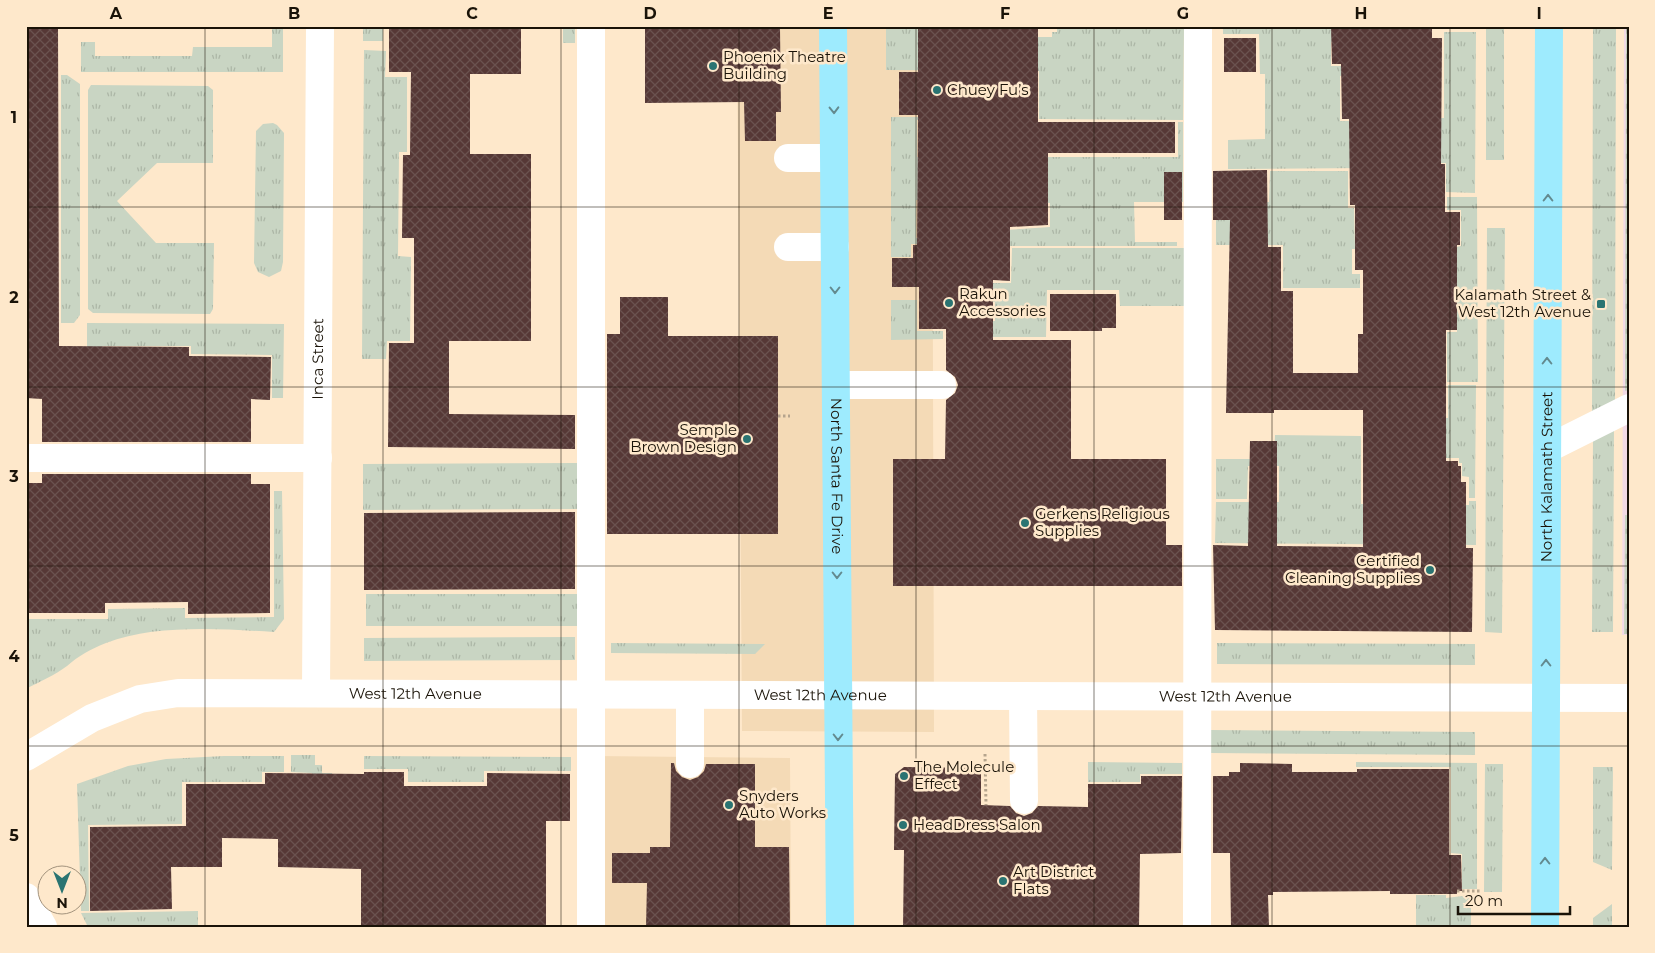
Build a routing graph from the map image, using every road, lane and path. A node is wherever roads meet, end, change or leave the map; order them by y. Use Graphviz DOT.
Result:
graph roads {
  1 [pos="320,26"];
  2 [pos="592,26"];
  3 [pos="833,26"];
  4 [pos="1198,26"];
  5 [pos="1549,26"];
  6 [pos="788,158"];
  7 [pos="834,158"];
  8 [pos="788,247"];
  9 [pos="835,247"];
  10 [pos="836,385"];
  11 [pos="942,385"];
  12 [pos="1629,408"];
  13 [pos="778,416"];
  14 [pos="790,416"];
  15 [pos="1547,450"];
  16 [pos="26,458"];
  17 [pos="318,458"];
  18 [pos="316,694"];
  19 [pos="591,695"];
  20 [pos="690,695"];
  21 [pos="838,695"];
  22 [pos="1023,696"];
  23 [pos="1197,697"];
  24 [pos="1546,698"];
  25 [pos="1629,698"];
  26 [pos="985,754"];
  27 [pos="26,757"];
  28 [pos="690,764"];
  29 [pos="1024,800"];
  30 [pos="986,806"];
  31 [pos="1457,891"];
  32 [pos="1480,891"];
  33 [pos="26,897"];
  34 [pos="43,927"];
  35 [pos="591,927"];
  36 [pos="840,927"];
  37 [pos="1197,927"];
  38 [pos="1545,927"];
  1 -- 17 [label="street, Inca Street"];
  2 -- 19 [label="street"];
  3 -- 7 [label="main road, North Santa Fe Drive, one-way"];
  4 -- 23 [label="street"];
  15 -- 5 [label="main road, North Kalamath Street, one-way"];
  6 -- 7 [label="street"];
  7 -- 9 [label="main road, North Santa Fe Drive"];
  8 -- 9 [label="street"];
  9 -- 10 [label="main road, North Santa Fe Drive, one-way"];
  10 -- 11 [label="street"];
  10 -- 21 [label="main road, North Santa Fe Drive, one-way"];
  12 -- 15 [label="street"];
  13 -- 14 [label="path"];
  24 -- 15 [label="main road, North Kalamath Street, one-way"];
  16 -- 17 [label="street"];
  17 -- 18 [label="street, Inca Street"];
  18 -- 19 [label="street, West 12th Avenue"];
  18 -- 27 [label="street, West 12th Avenue"];
  19 -- 20 [label="street, West 12th Avenue"];
  19 -- 35 [label="street"];
  20 -- 21 [label="street, West 12th Avenue"];
  20 -- 28 [label="street"];
  21 -- 22 [label="street, West 12th Avenue"];
  21 -- 36 [label="main road, North Santa Fe Drive, one-way"];
  22 -- 23 [label="street, West 12th Avenue"];
  22 -- 29 [label="street"];
  23 -- 24 [label="street, West 12th Avenue"];
  23 -- 37 [label="street"];
  24 -- 25 [label="street, West 12th Avenue"];
  38 -- 24 [label="main road, North Kalamath Street, one-way"];
  26 -- 30 [label="path"];
  31 -- 32 [label="path"];
  33 -- 34 [label="street"];
}
